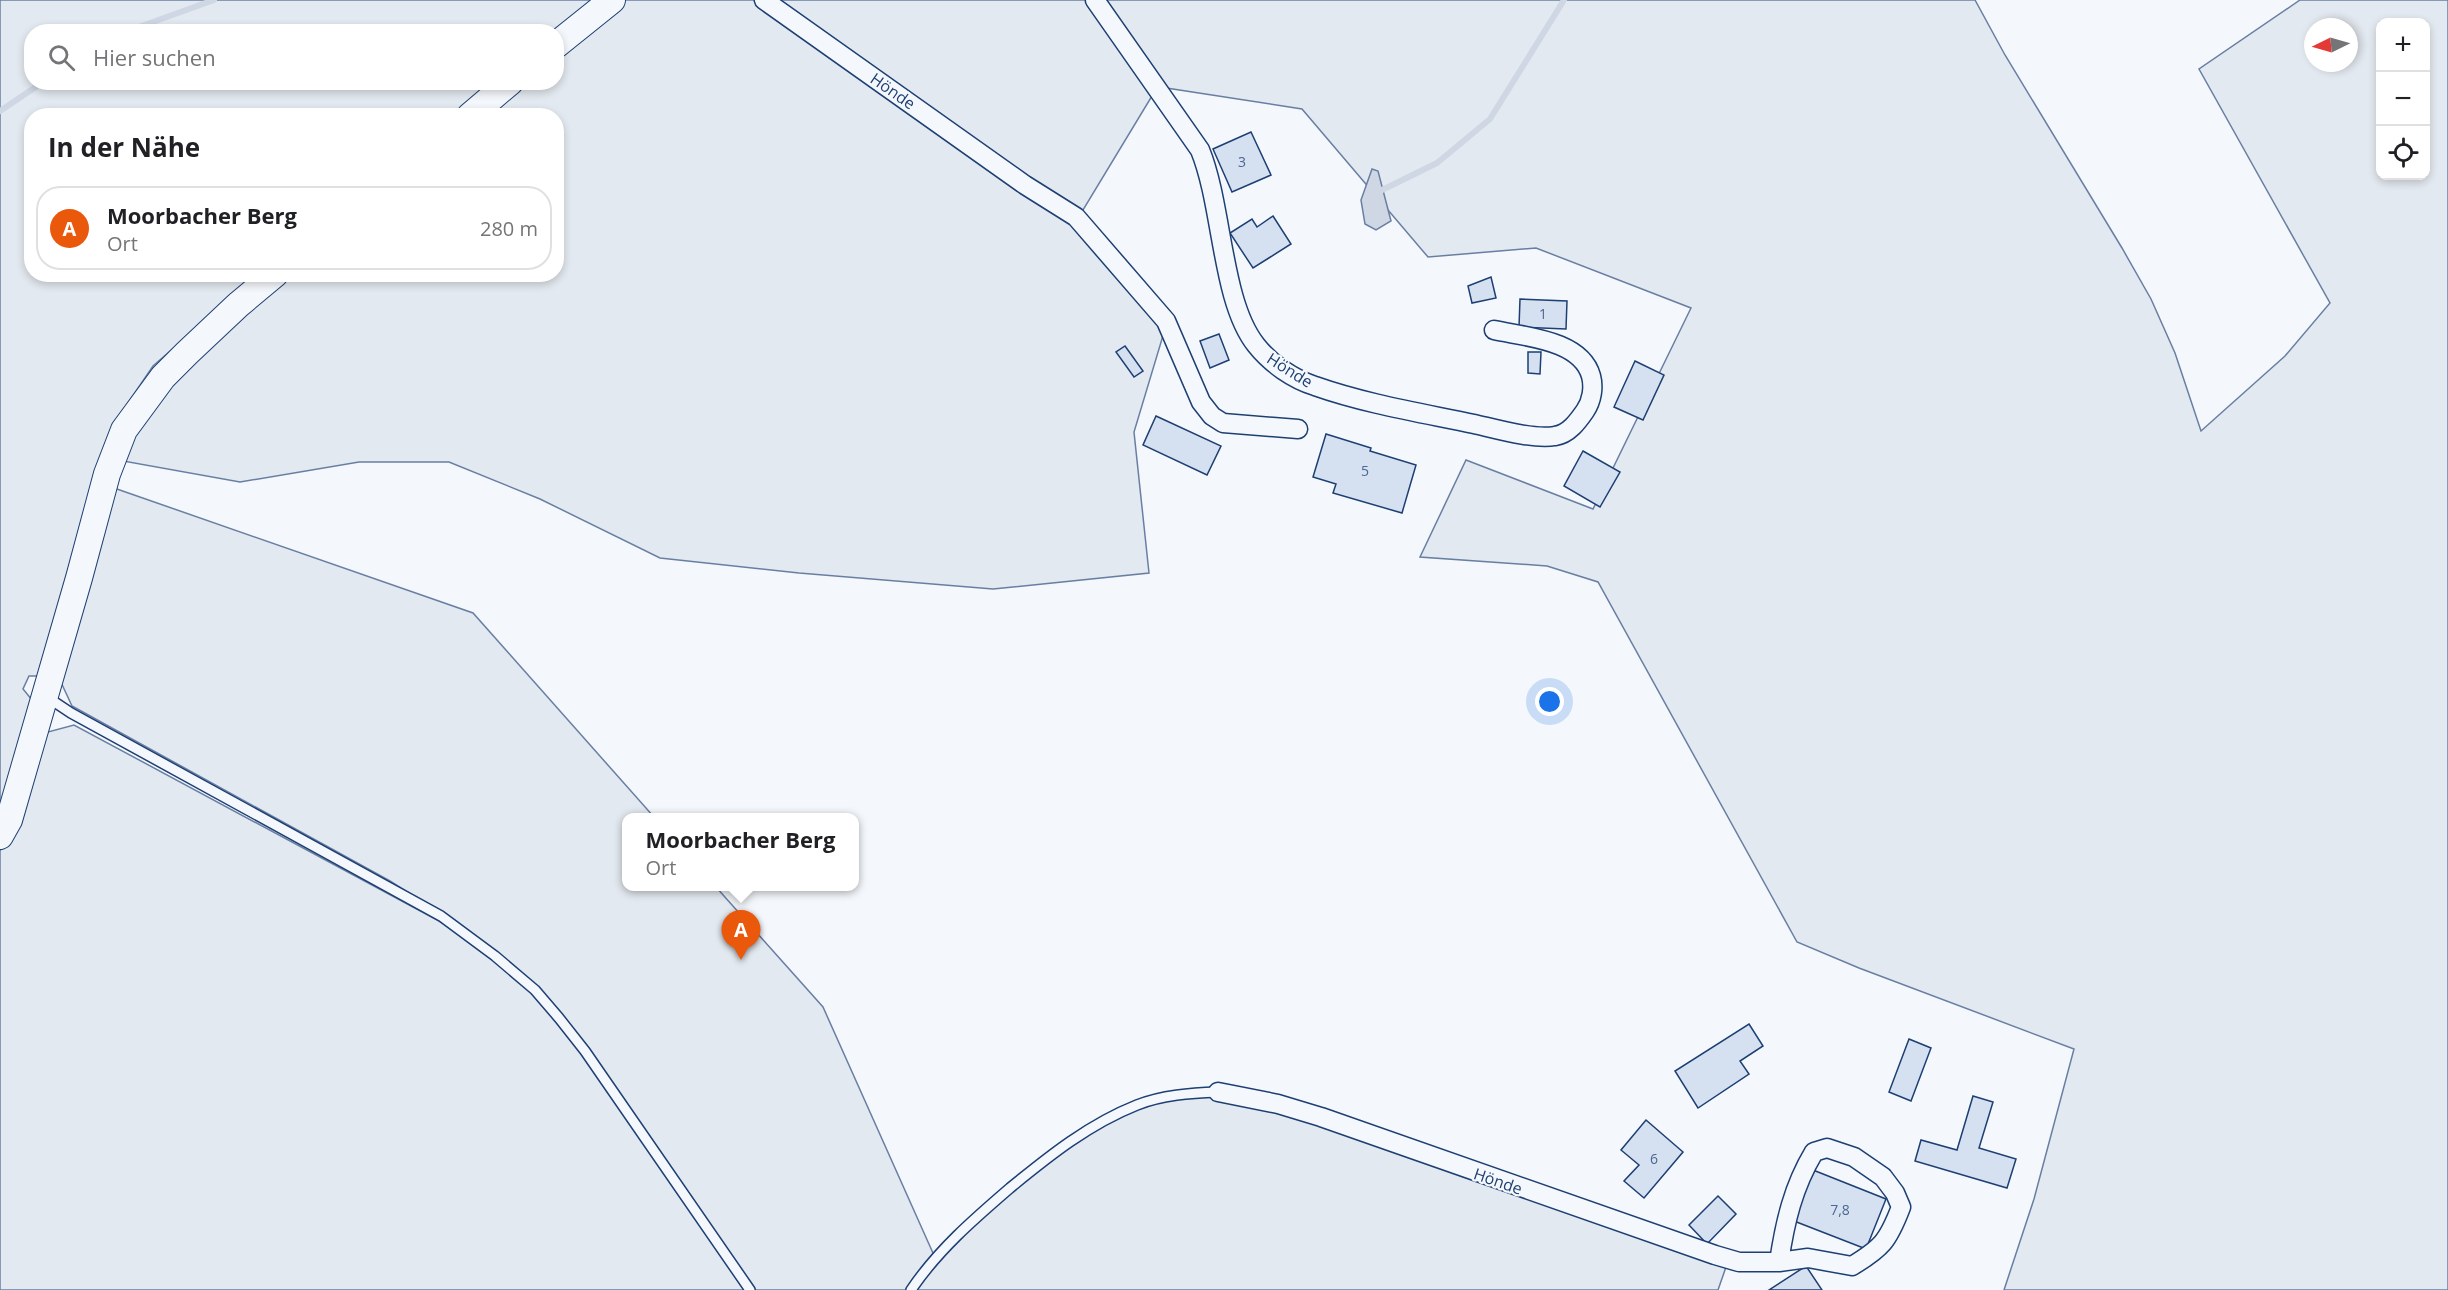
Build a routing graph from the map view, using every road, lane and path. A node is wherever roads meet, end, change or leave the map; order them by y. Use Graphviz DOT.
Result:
graph roads {
  1 [pos="612,0"];
  2 [pos="764,0"];
  3 [pos="1095,0"];
  4 [pos="564,39"];
  5 [pos="501,90"];
  6 [pos="479,108"];
  7 [pos="265,282"];
  8 [pos="1494,330"];
  9 [pos="1298,429"];
  10 [pos="45,696"];
  11 [pos="0,836"];
  12 [pos="1218,1092"];
  13 [pos="1779,1262"];
  14 [pos="750,1290"];
  15 [pos="911,1290"];
  1 -- 4 [label="street"];
  2 -- 9 [label="street, Hönde"];
  3 -- 8 [label="street, Hönde"];
  5 -- 6 [label="street"];
  7 -- 10 [label="street"];
  10 -- 11 [label="street"];
  10 -- 14 [label="lane"];
  12 -- 13 [label="street, Hönde"];
  12 -- 15 [label="lane"];
  13 -- 13 [label="street, Hönde"];
}
